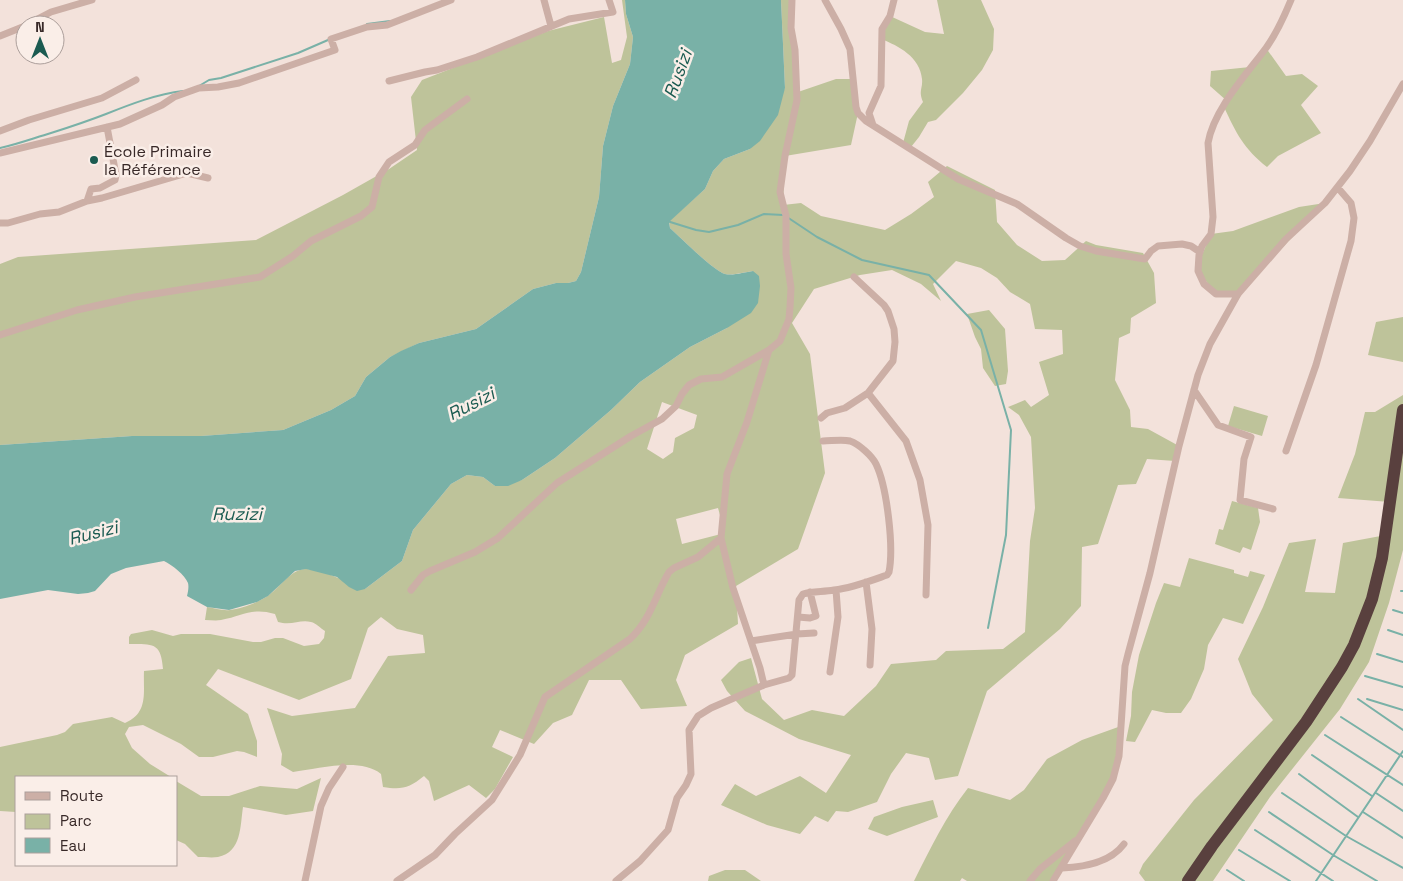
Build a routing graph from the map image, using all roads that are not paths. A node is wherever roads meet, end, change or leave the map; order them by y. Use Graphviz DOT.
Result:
graph roads {
  1 [pos="92,0"];
  2 [pos="451,0"];
  3 [pos="544,0"];
  4 [pos="609,0"];
  5 [pos="792,0"];
  6 [pos="824,0"];
  7 [pos="894,0"];
  8 [pos="1291,0"];
  9 [pos="45,15"];
  10 [pos="551,26"];
  11 [pos="15,30"];
  12 [pos="0,36"];
  13 [pos="136,80"];
  14 [pos="389,81"];
  15 [pos="1403,84"];
  16 [pos="467,99"];
  17 [pos="873,126"];
  18 [pos="107,127"];
  19 [pos="0,131"];
  20 [pos="0,153"];
  21 [pos="208,178"];
  22 [pos="1338,188"];
  23 [pos="87,201"];
  24 [pos="0,224"];
  25 [pos="1200,252"];
  26 [pos="854,277"];
  27 [pos="1238,294"];
  28 [pos="0,335"];
  29 [pos="769,350"];
  30 [pos="1194,390"];
  31 [pos="868,393"];
  32 [pos="1403,410"];
  33 [pos="821,418"];
  34 [pos="823,441"];
  35 [pos="1286,451"];
  36 [pos="1273,510"];
  37 [pos="721,538"];
  38 [pos="866,582"];
  39 [pos="411,590"];
  40 [pos="836,590"];
  41 [pos="810,592"];
  42 [pos="926,595"];
  43 [pos="798,617"];
  44 [pos="814,633"];
  45 [pos="797,634"];
  46 [pos="751,641"];
  47 [pos="870,665"];
  48 [pos="830,672"];
  49 [pos="764,685"];
  50 [pos="342,767"];
  51 [pos="1079,837"];
  52 [pos="1124,844"];
  53 [pos="1062,868"];
  54 [pos="619,880"];
  55 [pos="305,881"];
  56 [pos="397,881"];
  57 [pos="1030,881"];
  58 [pos="1053,881"];
  59 [pos="1188,881"];
  1 -- 9 [label="street"];
  2 -- 18 [label="street"];
  3 -- 10 [label="street"];
  4 -- 10 [label="street"];
  5 -- 29 [label="street"];
  6 -- 17 [label="street"];
  7 -- 17 [label="street"];
  8 -- 25 [label="street"];
  10 -- 14 [label="street"];
  11 -- 12 [label="street"];
  13 -- 19 [label="street"];
  15 -- 22 [label="street"];
  16 -- 28 [label="street"];
  17 -- 25 [label="street"];
  18 -- 20 [label="street"];
  18 -- 23 [label="street"];
  21 -- 23 [label="street"];
  22 -- 27 [label="street"];
  22 -- 35 [label="street"];
  23 -- 24 [label="street"];
  25 -- 27 [label="street"];
  26 -- 31 [label="street"];
  27 -- 30 [label="street"];
  29 -- 37 [label="street"];
  29 -- 39 [label="street"];
  30 -- 36 [label="street"];
  30 -- 51 [label="street"];
  31 -- 33 [label="street"];
  31 -- 42 [label="street"];
  32 -- 59 [label="highway"];
  34 -- 38 [label="street"];
  37 -- 46 [label="street"];
  37 -- 56 [label="street"];
  38 -- 40 [label="street"];
  38 -- 47 [label="street"];
  40 -- 41 [label="street"];
  40 -- 48 [label="street"];
  41 -- 43 [label="street"];
  41 -- 43 [label="street"];
  43 -- 45 [label="street"];
  44 -- 45 [label="street"];
  45 -- 46 [label="street"];
  45 -- 49 [label="street"];
  46 -- 49 [label="street"];
  49 -- 54 [label="street"];
  50 -- 55 [label="street"];
  51 -- 53 [label="street"];
  51 -- 57 [label="street"];
  52 -- 53 [label="street"];
  53 -- 58 [label="street"];
}
